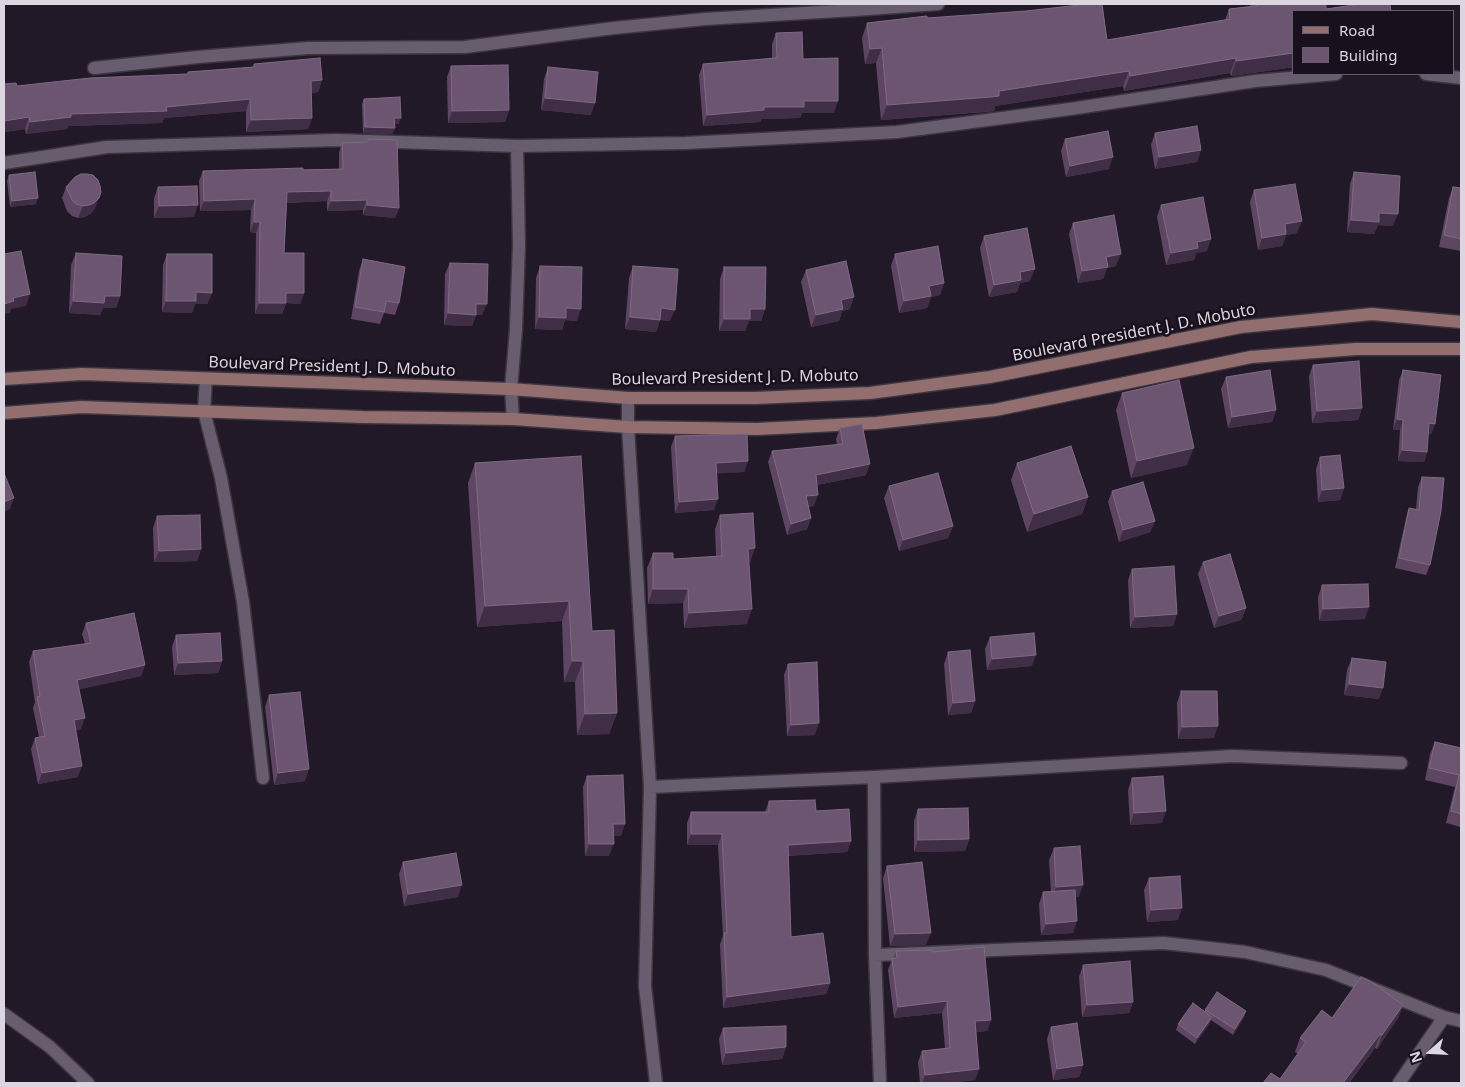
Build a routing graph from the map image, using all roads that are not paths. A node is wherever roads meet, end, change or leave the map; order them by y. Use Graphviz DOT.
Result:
graph roads {
  1 [pos="938,4"];
  2 [pos="94,68"];
  3 [pos="1324,75"];
  4 [pos="1435,75"];
  5 [pos="1461,78"];
  6 [pos="517,146"];
  7 [pos="4,163"];
  8 [pos="1461,322"];
  9 [pos="1461,350"];
  10 [pos="4,379"];
  11 [pos="206,379"];
  12 [pos="511,389"];
  13 [pos="628,398"];
  14 [pos="204,412"];
  15 [pos="4,413"];
  16 [pos="513,420"];
  17 [pos="628,427"];
  18 [pos="1400,763"];
  19 [pos="874,777"];
  20 [pos="263,778"];
  21 [pos="650,787"];
  22 [pos="875,955"];
  23 [pos="4,1014"];
  24 [pos="1444,1018"];
  25 [pos="1461,1021"];
  26 [pos="88,1083"];
  27 [pos="656,1083"];
  28 [pos="880,1083"];
  29 [pos="1399,1083"];
  1 -- 2 [label="street"];
  3 -- 6 [label="street"];
  4 -- 5 [label="street"];
  6 -- 7 [label="street"];
  6 -- 12 [label="street"];
  8 -- 13 [label="street, Boulevard President J. D. Mobuto"];
  9 -- 17 [label="street"];
  10 -- 11 [label="street, Boulevard President J. D. Mobuto"];
  11 -- 12 [label="street, Boulevard President J. D. Mobuto"];
  11 -- 14 [label="street"];
  12 -- 13 [label="street, Boulevard President J. D. Mobuto"];
  12 -- 16 [label="street"];
  13 -- 17 [label="street"];
  14 -- 15 [label="street"];
  14 -- 16 [label="street"];
  14 -- 20 [label="street"];
  16 -- 17 [label="street"];
  17 -- 21 [label="street"];
  18 -- 19 [label="street"];
  19 -- 21 [label="street"];
  19 -- 22 [label="street"];
  21 -- 27 [label="street"];
  22 -- 24 [label="street"];
  22 -- 28 [label="street"];
  23 -- 26 [label="street"];
  24 -- 25 [label="street"];
  24 -- 29 [label="street"];
}
